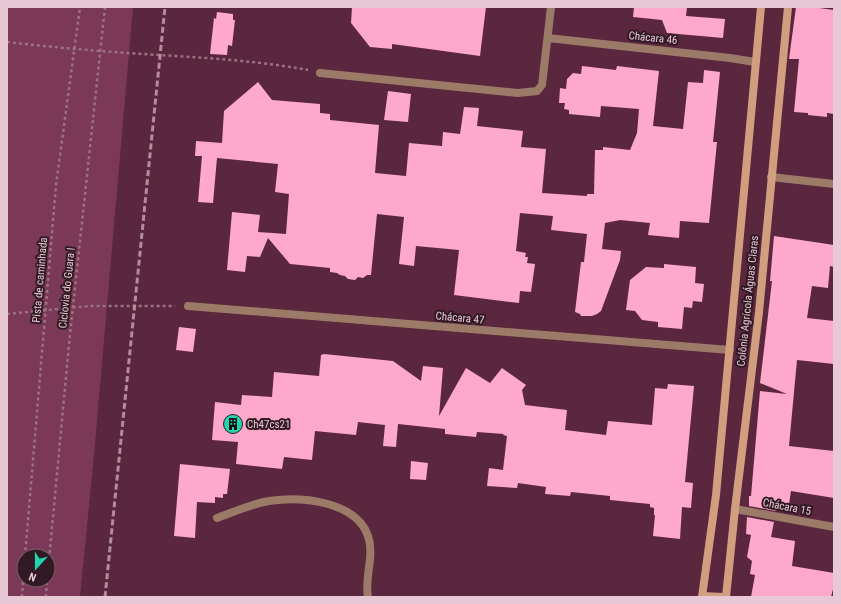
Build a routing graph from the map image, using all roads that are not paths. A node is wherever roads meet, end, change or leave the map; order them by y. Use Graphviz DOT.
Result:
graph roads {
  1 [pos="551,7"];
  2 [pos="761,7"];
  3 [pos="788,7"];
  4 [pos="548,38"];
  5 [pos="755,62"];
  6 [pos="320,73"];
  7 [pos="771,177"];
  8 [pos="834,184"];
  9 [pos="188,306"];
  10 [pos="730,350"];
  11 [pos="735,508"];
  12 [pos="216,518"];
  13 [pos="834,527"];
  14 [pos="368,597"];
  15 [pos="702,597"];
  16 [pos="723,597"];
  17 [pos="726,597"];
  1 -- 4 [label="street"];
  2 -- 5 [label="main road, Colônia Agrícola Águas Claras"];
  3 -- 7 [label="main road, Colônia Agrícola Águas Claras"];
  4 -- 5 [label="street, Chácara 46"];
  4 -- 6 [label="street"];
  5 -- 10 [label="main road, Colônia Agrícola Águas Claras"];
  7 -- 8 [label="street"];
  7 -- 11 [label="main road, Colônia Agrícola Águas Claras"];
  9 -- 10 [label="street, Chácara 47"];
  10 -- 15 [label="main road, Colônia Agrícola Águas Claras"];
  11 -- 13 [label="street, Chácara 15"];
  11 -- 17 [label="main road, Colônia Agrícola Águas Claras"];
  12 -- 14 [label="street"];
  15 -- 16 [label="main road"];
}
